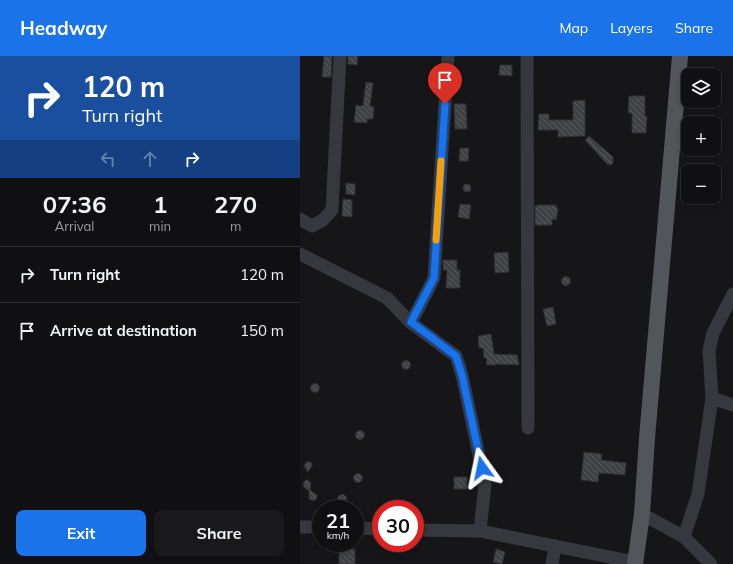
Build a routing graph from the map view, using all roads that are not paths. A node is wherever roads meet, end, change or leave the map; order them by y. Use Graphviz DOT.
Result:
graph roads {
  1 [pos="340,56"];
  2 [pos="448,56"];
  3 [pos="527,56"];
  4 [pos="680,56"];
  5 [pos="300,220"];
  6 [pos="300,254"];
  7 [pos="733,294"];
  8 [pos="411,322"];
  9 [pos="712,398"];
  10 [pos="733,404"];
  11 [pos="528,428"];
  12 [pos="642,514"];
  13 [pos="300,527"];
  14 [pos="312,527"];
  15 [pos="424,530"];
  16 [pos="480,531"];
  17 [pos="684,537"];
  18 [pos="555,546"];
  19 [pos="635,563"];
  20 [pos="552,564"];
  21 [pos="711,564"];
  1 -- 5 [label="street"];
  2 -- 8 [label="street"];
  3 -- 11 [label="street"];
  4 -- 12 [label="main road"];
  6 -- 8 [label="street"];
  7 -- 9 [label="street"];
  8 -- 16 [label="street"];
  9 -- 10 [label="street"];
  9 -- 17 [label="street"];
  12 -- 17 [label="street"];
  12 -- 19 [label="main road"];
  13 -- 14 [label="street"];
  15 -- 16 [label="street"];
  16 -- 18 [label="street"];
  17 -- 21 [label="street"];
  18 -- 19 [label="street"];
  18 -- 20 [label="street"];
}
